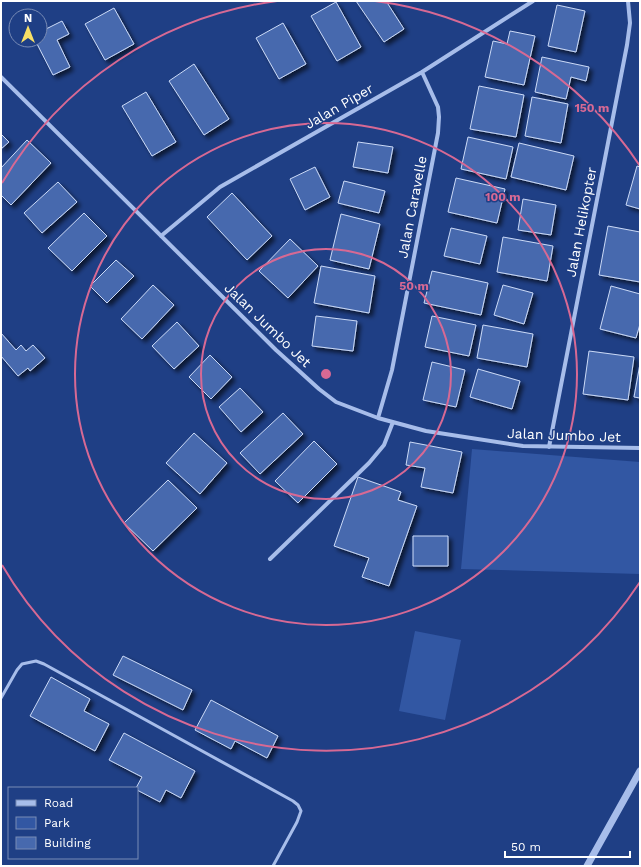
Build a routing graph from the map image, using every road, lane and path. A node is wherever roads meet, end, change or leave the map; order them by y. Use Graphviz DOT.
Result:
graph roads {
  1 [pos="534,1"];
  2 [pos="628,1"];
  3 [pos="422,72"];
  4 [pos="1,77"];
  5 [pos="161,236"];
  6 [pos="378,418"];
  7 [pos="393,422"];
  8 [pos="549,447"];
  9 [pos="640,448"];
  10 [pos="270,559"];
  11 [pos="1,698"];
  12 [pos="640,771"];
  13 [pos="273,866"];
  14 [pos="587,866"];
  1 -- 3 [label="street, Jalan Piper"];
  2 -- 8 [label="street, Jalan Helikopter"];
  3 -- 5 [label="street, Jalan Piper"];
  3 -- 6 [label="street, Jalan Caravelle"];
  4 -- 5 [label="street, Jalan Jumbo Jet"];
  5 -- 6 [label="street, Jalan Jumbo Jet"];
  6 -- 7 [label="street, Jalan Jumbo Jet"];
  7 -- 8 [label="street, Jalan Jumbo Jet"];
  7 -- 10 [label="street"];
  8 -- 9 [label="street, Jalan Jumbo Jet"];
  11 -- 13 [label="lane"];
  12 -- 14 [label="street"];
}
